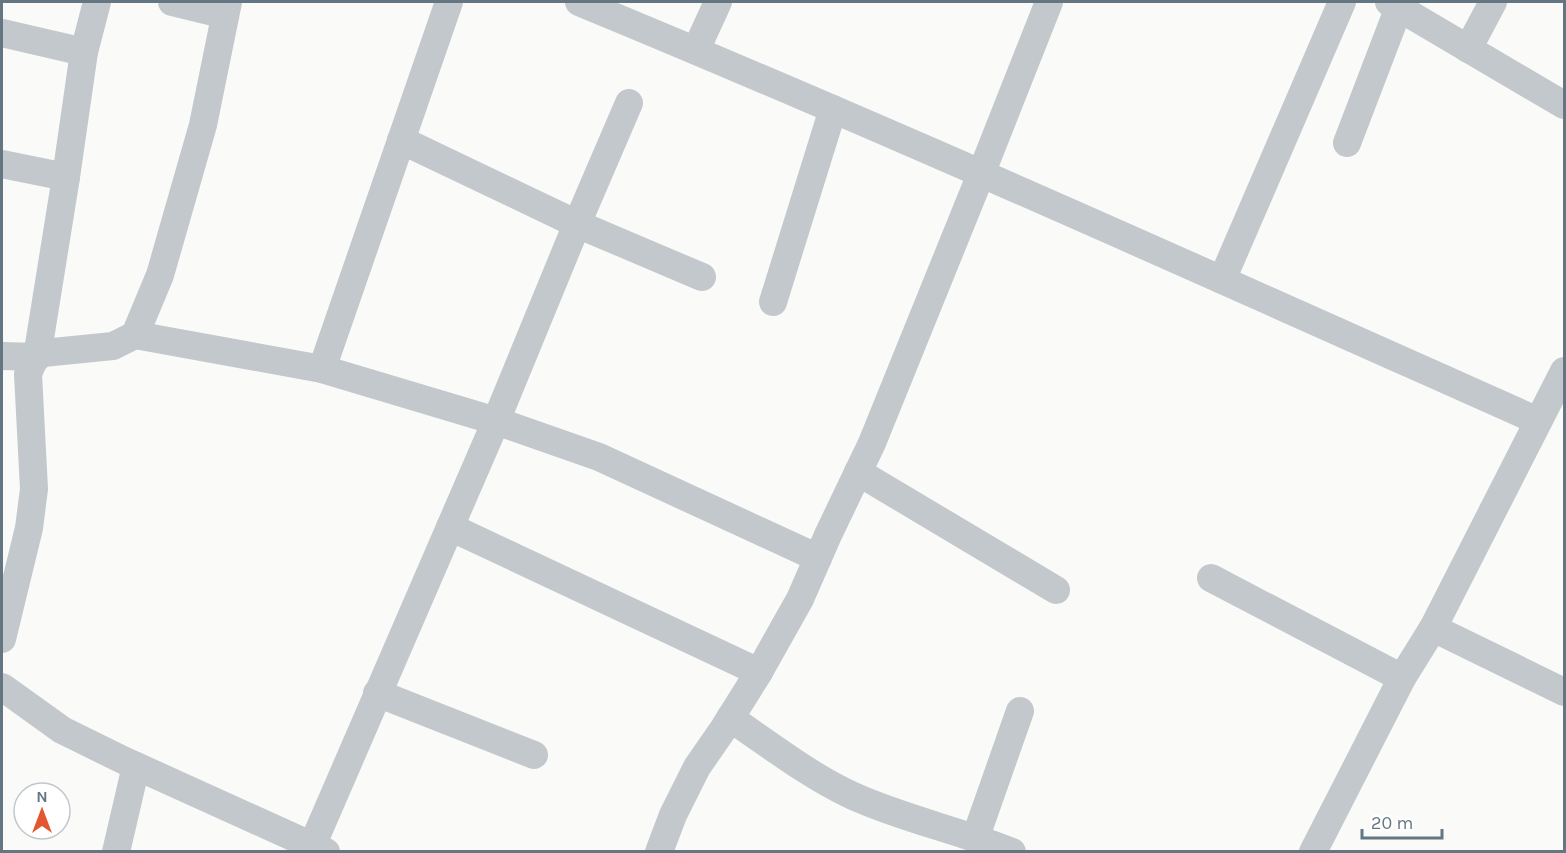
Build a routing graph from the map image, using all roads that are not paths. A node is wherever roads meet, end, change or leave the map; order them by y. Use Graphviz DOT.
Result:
graph roads {
  1 [pos="97,2"];
  2 [pos="172,2"];
  3 [pos="449,2"];
  4 [pos="579,2"];
  5 [pos="718,2"];
  6 [pos="1049,2"];
  7 [pos="1342,2"];
  8 [pos="1493,2"];
  9 [pos="1394,4"];
  10 [pos="227,8"];
  11 [pos="2,33"];
  12 [pos="1468,49"];
  13 [pos="696,50"];
  14 [pos="84,52"];
  15 [pos="629,103"];
  16 [pos="1564,105"];
  17 [pos="833,109"];
  18 [pos="401,140"];
  19 [pos="1347,143"];
  20 [pos="2,164"];
  21 [pos="981,174"];
  22 [pos="66,177"];
  23 [pos="577,224"];
  24 [pos="702,277"];
  25 [pos="1222,280"];
  26 [pos="773,302"];
  27 [pos="135,336"];
  28 [pos="3,354"];
  29 [pos="37,357"];
  30 [pos="322,369"];
  31 [pos="1564,371"];
  32 [pos="496,421"];
  33 [pos="1538,421"];
  34 [pos="858,472"];
  35 [pos="450,527"];
  36 [pos="818,558"];
  37 [pos="1211,578"];
  38 [pos="1056,591"];
  39 [pos="1433,628"];
  40 [pos="2,639"];
  41 [pos="759,672"];
  42 [pos="1402,678"];
  43 [pos="2,687"];
  44 [pos="1564,692"];
  45 [pos="377,693"];
  46 [pos="1020,711"];
  47 [pos="730,718"];
  48 [pos="534,755"];
  49 [pos="136,766"];
  50 [pos="975,839"];
  51 [pos="319,849"];
  52 [pos="116,852"];
  53 [pos="658,852"];
  54 [pos="1012,852"];
  55 [pos="1313,852"];
  1 -- 14 [label="street"];
  2 -- 10 [label="street"];
  3 -- 18 [label="street"];
  4 -- 13 [label="street"];
  5 -- 13 [label="street"];
  6 -- 21 [label="street"];
  7 -- 25 [label="street"];
  8 -- 12 [label="street"];
  9 -- 12 [label="street"];
  9 -- 19 [label="street"];
  10 -- 27 [label="street"];
  11 -- 14 [label="street"];
  12 -- 16 [label="street"];
  13 -- 17 [label="street"];
  14 -- 22 [label="street"];
  15 -- 23 [label="street"];
  17 -- 21 [label="street"];
  17 -- 26 [label="street"];
  18 -- 23 [label="street"];
  18 -- 30 [label="street"];
  20 -- 22 [label="street"];
  21 -- 25 [label="street"];
  21 -- 34 [label="street"];
  22 -- 29 [label="street"];
  23 -- 24 [label="street"];
  23 -- 32 [label="street"];
  25 -- 33 [label="street"];
  27 -- 29 [label="street"];
  27 -- 30 [label="street"];
  28 -- 29 [label="street"];
  29 -- 40 [label="street"];
  30 -- 32 [label="street"];
  31 -- 33 [label="street"];
  32 -- 35 [label="street"];
  32 -- 36 [label="street"];
  33 -- 39 [label="street"];
  34 -- 36 [label="street"];
  34 -- 38 [label="street"];
  35 -- 41 [label="street"];
  35 -- 45 [label="street"];
  36 -- 41 [label="street"];
  37 -- 42 [label="street"];
  39 -- 42 [label="street"];
  39 -- 44 [label="street"];
  41 -- 47 [label="street"];
  42 -- 55 [label="street"];
  43 -- 49 [label="street"];
  45 -- 48 [label="street"];
  45 -- 51 [label="street"];
  46 -- 50 [label="street"];
  47 -- 50 [label="street"];
  47 -- 53 [label="street"];
  49 -- 51 [label="street"];
  49 -- 52 [label="street"];
  50 -- 54 [label="street"];
}
